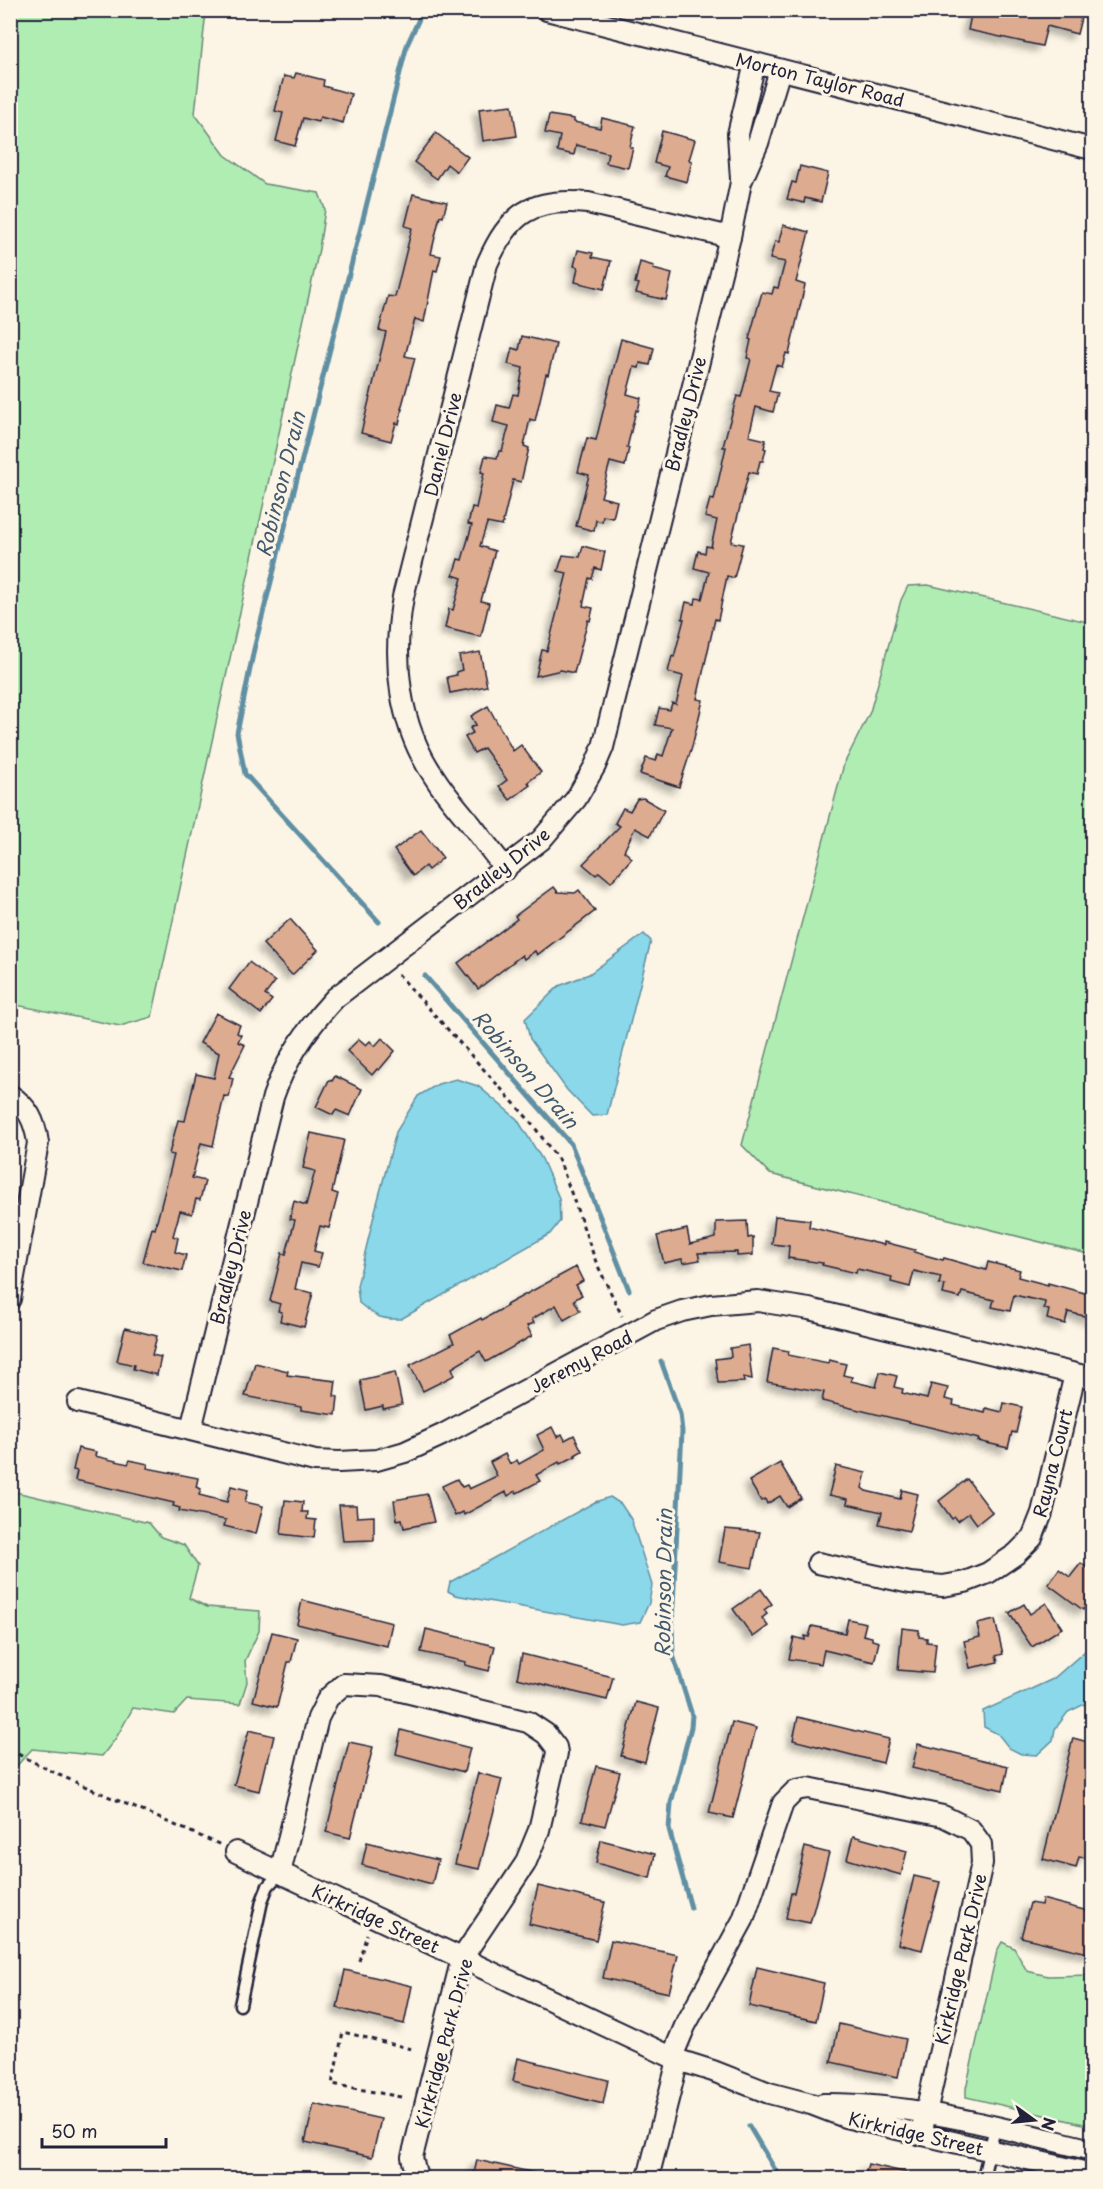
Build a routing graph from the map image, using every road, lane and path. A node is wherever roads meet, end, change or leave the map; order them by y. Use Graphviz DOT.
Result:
graph roads {
  1 [pos="547,10"];
  2 [pos="754,63"];
  3 [pos="780,70"];
  4 [pos="1092,147"];
  5 [pos="741,182"];
  6 [pos="730,237"];
  7 [pos="506,869"];
  8 [pos="398,974"];
  9 [pos="10,1095"];
  10 [pos="10,1299"];
  11 [pos="622,1316"];
  12 [pos="1084,1376"];
  13 [pos="78,1401"];
  14 [pos="191,1429"];
  15 [pos="818,1563"];
  16 [pos="10,1750"];
  17 [pos="236,1852"];
  18 [pos="279,1873"];
  19 [pos="370,1928"];
  20 [pos="462,1958"];
  21 [pos="358,1961"];
  22 [pos="240,2005"];
  23 [pos="412,2049"];
  24 [pos="675,2059"];
  25 [pos="401,2097"];
  26 [pos="811,2104"];
  27 [pos="926,2112"];
  28 [pos="995,2127"];
  29 [pos="921,2135"];
  30 [pos="990,2150"];
  31 [pos="1092,2150"];
  32 [pos="1092,2174"];
  33 [pos="417,2178"];
  34 [pos="648,2178"];
  35 [pos="983,2178"];
  1 -- 2 [label="street, Morton Taylor Road"];
  2 -- 3 [label="street, Morton Taylor Road"];
  2 -- 5 [label="street, Bradley Drive"];
  3 -- 4 [label="street, Morton Taylor Road"];
  3 -- 5 [label="street, Bradley Drive"];
  5 -- 6 [label="street, Bradley Drive"];
  6 -- 7 [label="street, Bradley Drive"];
  6 -- 7 [label="street, Daniel Drive"];
  7 -- 14 [label="street, Bradley Drive"];
  8 -- 11 [label="path"];
  9 -- 10 [label="street"];
  12 -- 14 [label="street, Jeremy Road"];
  12 -- 15 [label="street, Rayna Court"];
  13 -- 14 [label="street, Jeremy Road"];
  16 -- 17 [label="path"];
  17 -- 18 [label="street, Kirkridge Street"];
  18 -- 20 [label="street, Kirkridge Street"];
  18 -- 20 [label="street, Kirkridge Park Drive"];
  18 -- 22 [label="lane"];
  19 -- 21 [label="path"];
  20 -- 24 [label="street, Kirkridge Street"];
  20 -- 33 [label="street, Kirkridge Park Drive"];
  23 -- 25 [label="path"];
  24 -- 26 [label="street, Kirkridge Street"];
  24 -- 27 [label="street, Kirkridge Park Drive"];
  24 -- 34 [label="street, Kirkridge Park Drive"];
  26 -- 27 [label="street, Kirkridge Street"];
  26 -- 29 [label="street, Kirkridge Street"];
  27 -- 28 [label="street, Kirkridge Street"];
  27 -- 29 [label="street, Kirkridge Park Drive"];
  28 -- 30 [label="lane"];
  28 -- 31 [label="street, Kirkridge Street"];
  29 -- 30 [label="street, Kirkridge Street"];
  30 -- 32 [label="street, Kirkridge Street"];
  30 -- 35 [label="lane"];
}
